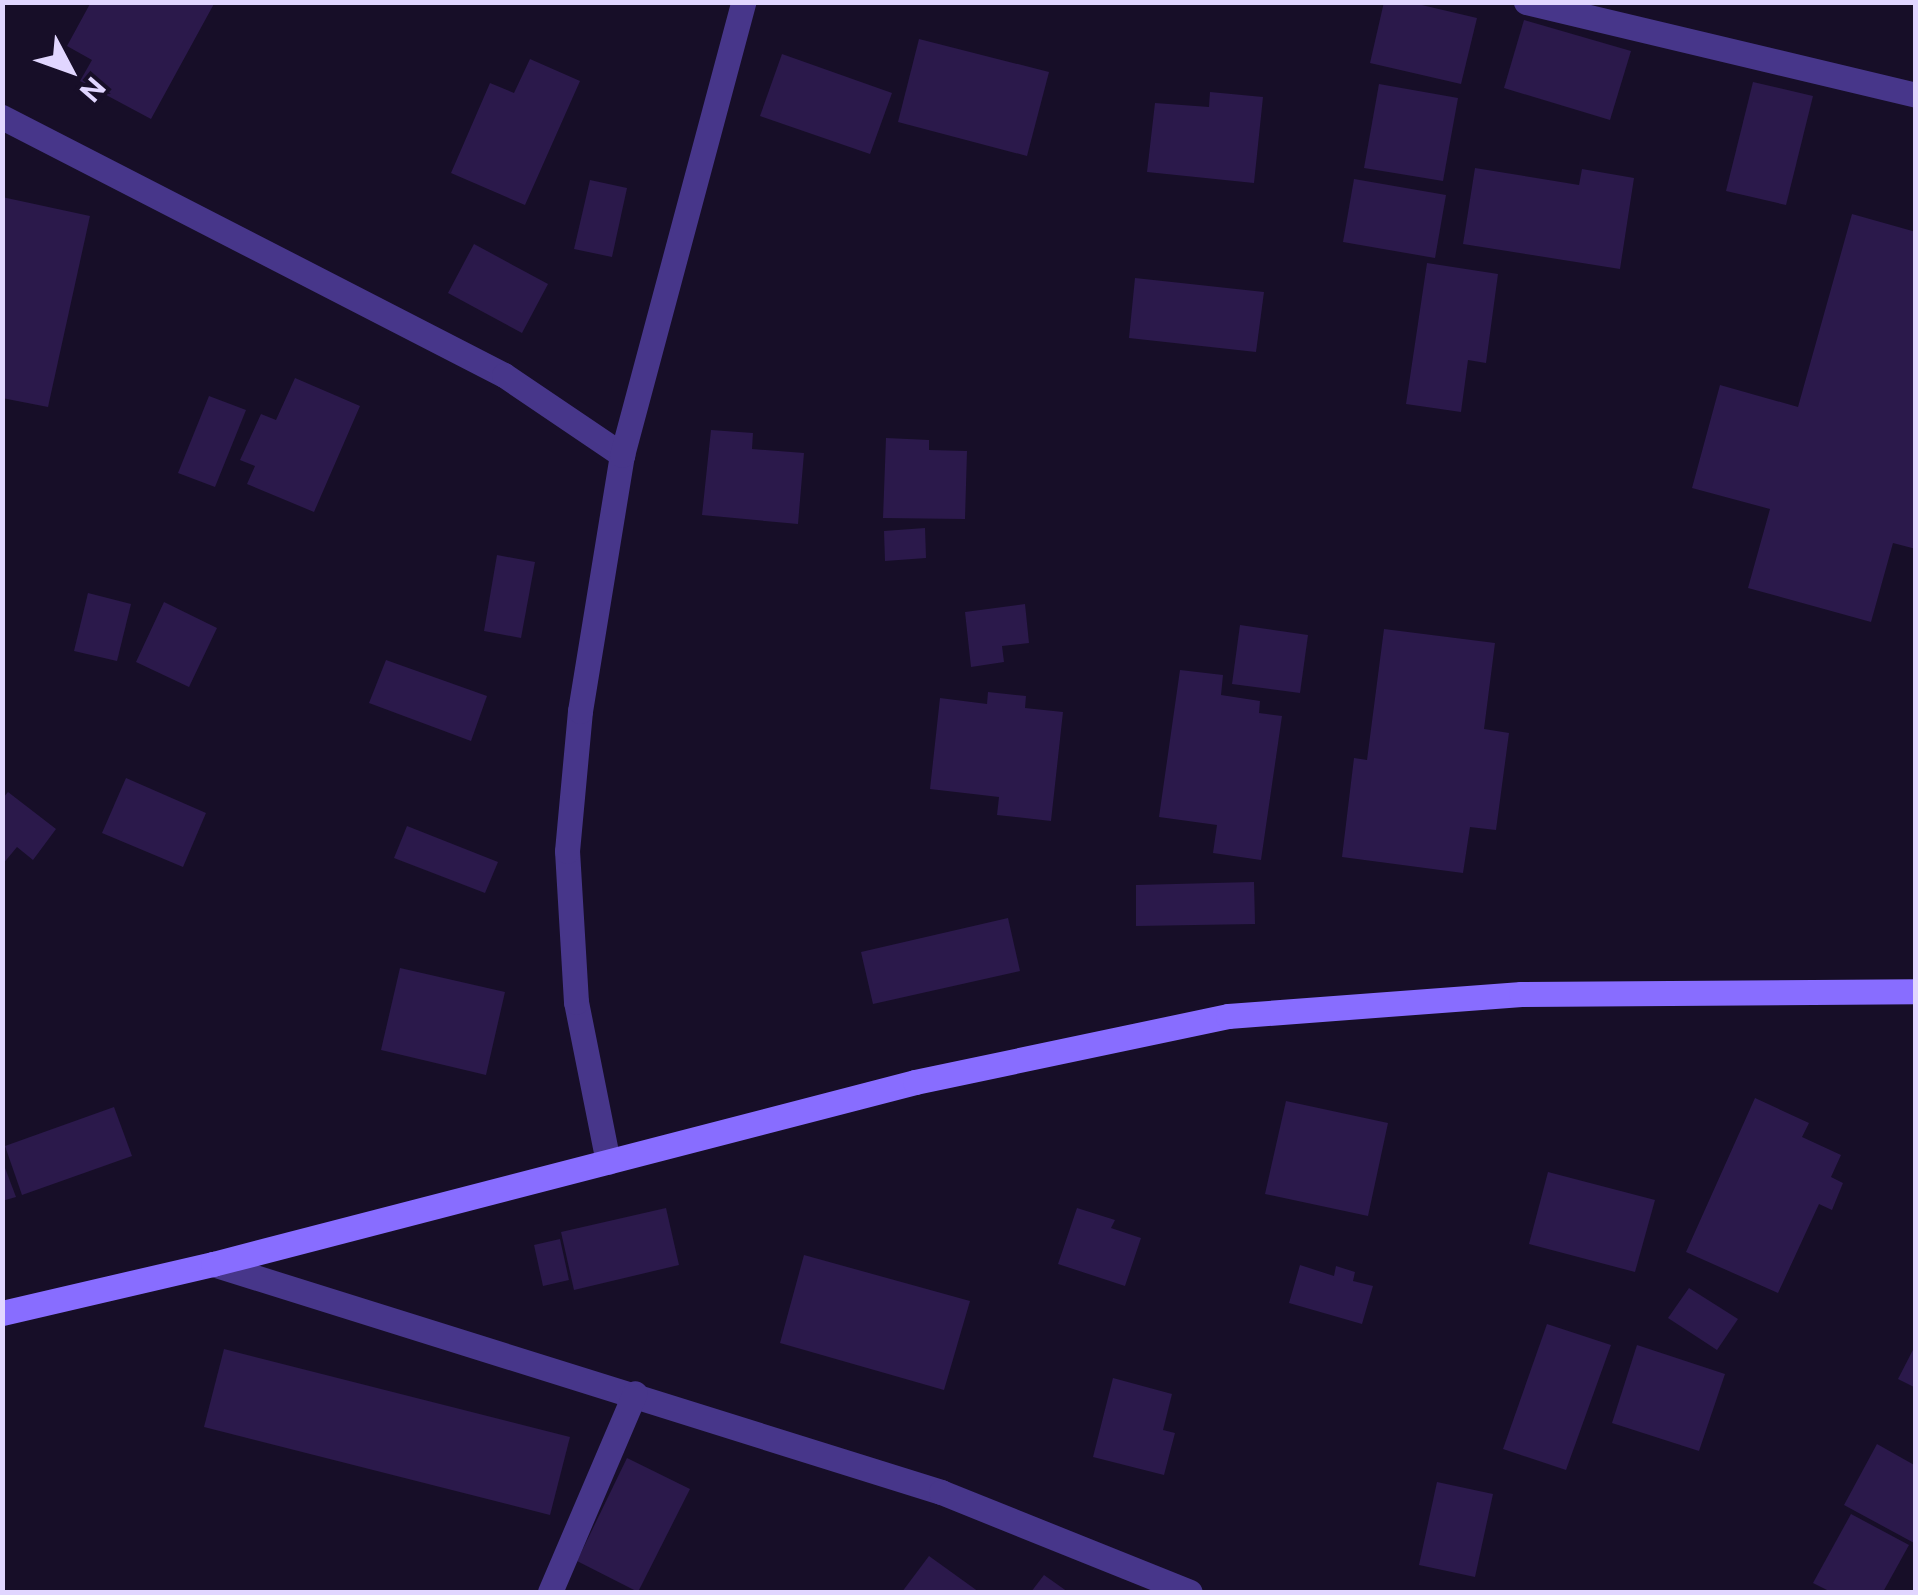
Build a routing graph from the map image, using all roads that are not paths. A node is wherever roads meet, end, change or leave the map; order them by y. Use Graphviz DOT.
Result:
graph roads {
  1 [pos="743,2"];
  2 [pos="1526,2"];
  3 [pos="1916,95"];
  4 [pos="2,117"];
  5 [pos="622,455"];
  6 [pos="1916,991"];
  7 [pos="608,1162"];
  8 [pos="212,1264"];
  9 [pos="2,1313"];
  10 [pos="634,1393"];
  11 [pos="550,1592"];
  12 [pos="1190,1592"];
  1 -- 5 [label="street"];
  2 -- 3 [label="street"];
  4 -- 5 [label="street"];
  5 -- 7 [label="street"];
  6 -- 7 [label="street"];
  7 -- 8 [label="street"];
  8 -- 9 [label="street"];
  8 -- 10 [label="street"];
  10 -- 11 [label="street"];
  10 -- 12 [label="street"];
}
